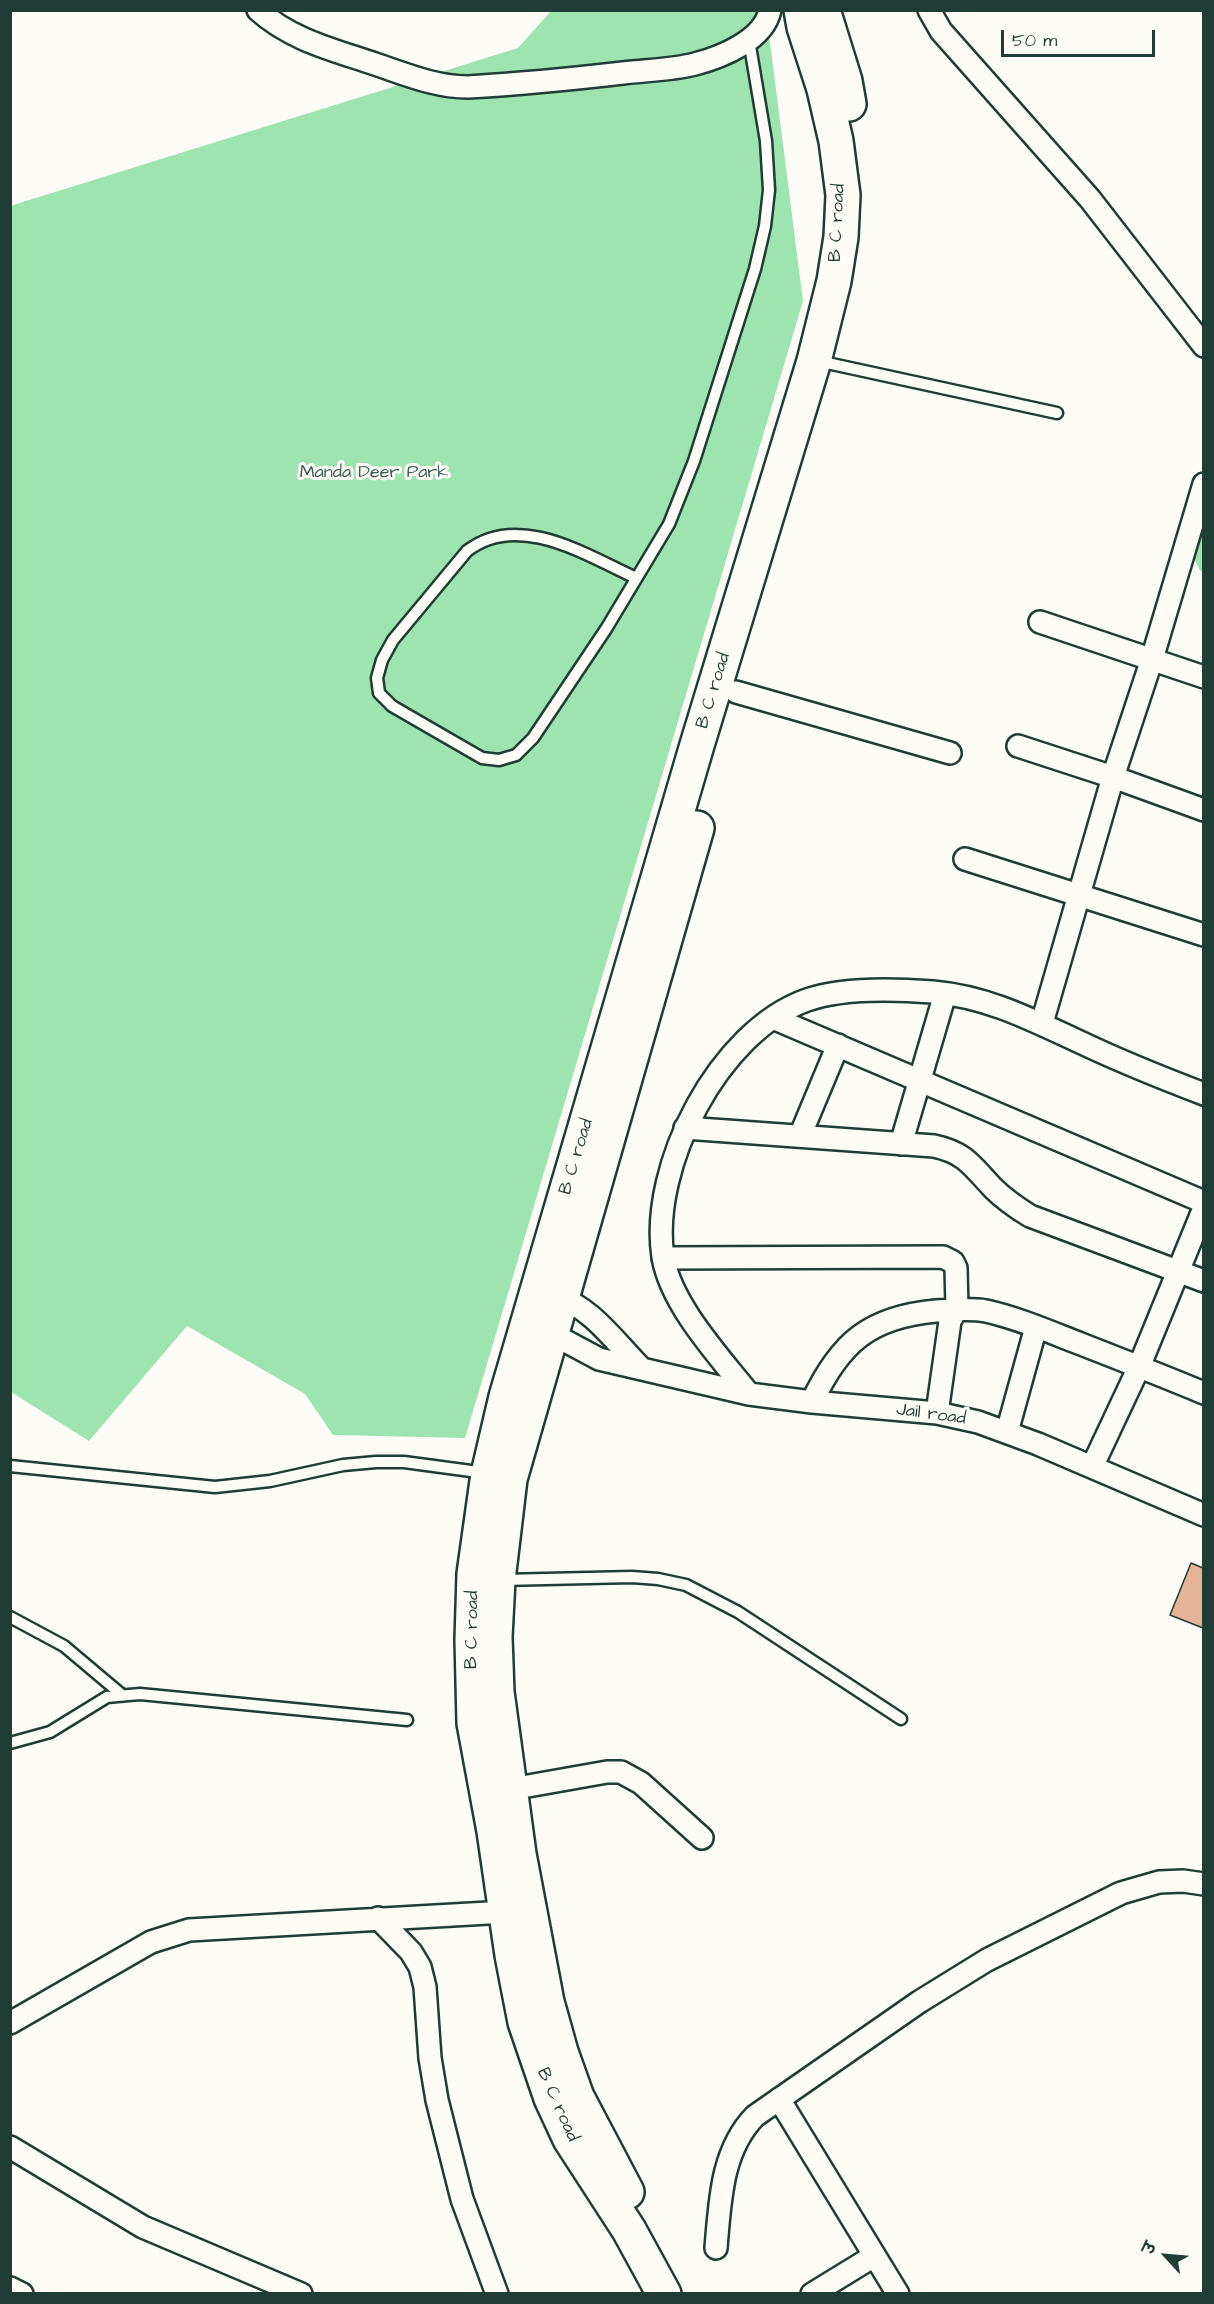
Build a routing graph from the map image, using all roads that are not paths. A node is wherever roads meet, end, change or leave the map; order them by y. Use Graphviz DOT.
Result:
graph roads {
  1 [pos="258,10"];
  2 [pos="770,10"];
  3 [pos="801,10"];
  4 [pos="823,10"];
  5 [pos="929,10"];
  6 [pos="749,40"];
  7 [pos="1203,346"];
  8 [pos="824,362"];
  9 [pos="1057,413"];
  10 [pos="1203,484"];
  11 [pos="636,578"];
  12 [pos="1040,622"];
  13 [pos="1152,659"];
  14 [pos="1203,677"];
  15 [pos="736,692"];
  16 [pos="1018,746"];
  17 [pos="950,753"];
  18 [pos="1113,777"];
  19 [pos="1203,810"];
  20 [pos="687,823"];
  21 [pos="965,859"];
  22 [pos="1080,896"];
  23 [pos="1203,935"];
  24 [pos="945,994"];
  25 [pos="774,1018"];
  26 [pos="1042,1023"];
  27 [pos="838,1045"];
  28 [pos="921,1080"];
  29 [pos="1203,1094"];
  30 [pos="685,1128"];
  31 [pos="800,1136"];
  32 [pos="901,1144"];
  33 [pos="1203,1202"];
  34 [pos="1203,1208"];
  35 [pos="663,1258"];
  36 [pos="1179,1271"];
  37 [pos="1203,1281"];
  38 [pos="550,1293"];
  39 [pos="957,1309"];
  40 [pos="540,1327"];
  41 [pos="1036,1327"];
  42 [pos="1139,1367"];
  43 [pos="643,1369"];
  44 [pos="1203,1393"];
  45 [pos="749,1394"];
  46 [pos="812,1402"];
  47 [pos="937,1413"];
  48 [pos="1007,1432"];
  49 [pos="10,1466"];
  50 [pos="1092,1467"];
  51 [pos="499,1476"];
  52 [pos="1203,1515"];
  53 [pos="498,1580"];
  54 [pos="10,1617"];
  55 [pos="121,1694"];
  56 [pos="901,1719"];
  57 [pos="407,1720"];
  58 [pos="10,1743"];
  59 [pos="511,1789"];
  60 [pos="702,1838"];
  61 [pos="1203,1884"];
  62 [pos="506,1912"];
  63 [pos="378,1918"];
  64 [pos="10,2023"];
  65 [pos="779,2099"];
  66 [pos="10,2147"];
  67 [pos="716,2248"];
  68 [pos="874,2256"];
  69 [pos="10,2289"];
  70 [pos="22,2294"];
  71 [pos="301,2294"];
  72 [pos="497,2294"];
  73 [pos="664,2294"];
  74 [pos="687,2294"];
  75 [pos="812,2294"];
  76 [pos="898,2294"];
  1 -- 6 [label="street"];
  2 -- 6 [label="street"];
  3 -- 8 [label="main road, B C road"];
  4 -- 8 [label="main road"];
  5 -- 7 [label="street"];
  6 -- 11 [label="lane"];
  8 -- 9 [label="lane"];
  8 -- 15 [label="main road"];
  8 -- 20 [label="main road, B C road"];
  10 -- 13 [label="street"];
  11 -- 11 [label="lane"];
  12 -- 13 [label="street"];
  13 -- 14 [label="street"];
  13 -- 18 [label="street"];
  15 -- 17 [label="street"];
  15 -- 20 [label="main road"];
  16 -- 18 [label="street"];
  18 -- 19 [label="street"];
  18 -- 22 [label="street"];
  20 -- 38 [label="main road"];
  21 -- 22 [label="street"];
  22 -- 23 [label="street"];
  22 -- 26 [label="street"];
  24 -- 25 [label="street"];
  24 -- 26 [label="street"];
  24 -- 28 [label="street"];
  25 -- 27 [label="street"];
  25 -- 30 [label="street"];
  26 -- 29 [label="street"];
  27 -- 28 [label="street"];
  27 -- 31 [label="street"];
  28 -- 32 [label="street"];
  28 -- 33 [label="street"];
  30 -- 31 [label="street"];
  30 -- 35 [label="street"];
  31 -- 32 [label="street"];
  32 -- 36 [label="street"];
  34 -- 36 [label="street"];
  35 -- 39 [label="street"];
  35 -- 45 [label="street"];
  36 -- 37 [label="street"];
  36 -- 42 [label="street"];
  38 -- 40 [label="main road"];
  38 -- 43 [label="street"];
  39 -- 41 [label="street"];
  39 -- 46 [label="street"];
  39 -- 47 [label="street"];
  40 -- 43 [label="street, Jail road"];
  40 -- 51 [label="main road"];
  41 -- 42 [label="street"];
  41 -- 48 [label="street"];
  42 -- 44 [label="street"];
  42 -- 50 [label="street"];
  43 -- 45 [label="street, Jail road"];
  45 -- 46 [label="street, Jail road"];
  46 -- 47 [label="street, Jail road"];
  47 -- 48 [label="street, Jail road"];
  48 -- 50 [label="street, Jail road"];
  49 -- 51 [label="lane"];
  50 -- 52 [label="street, Jail road"];
  51 -- 53 [label="main road"];
  51 -- 62 [label="main road, B C road"];
  53 -- 56 [label="lane"];
  53 -- 59 [label="main road"];
  54 -- 55 [label="lane"];
  55 -- 57 [label="lane"];
  55 -- 58 [label="lane"];
  59 -- 60 [label="street"];
  59 -- 74 [label="main road"];
  61 -- 65 [label="street"];
  62 -- 63 [label="street"];
  62 -- 73 [label="main road, B C road"];
  63 -- 64 [label="street"];
  63 -- 72 [label="street"];
  65 -- 67 [label="street"];
  65 -- 68 [label="street"];
  66 -- 71 [label="street"];
  68 -- 75 [label="street"];
  68 -- 76 [label="street"];
  69 -- 70 [label="street"];
}
